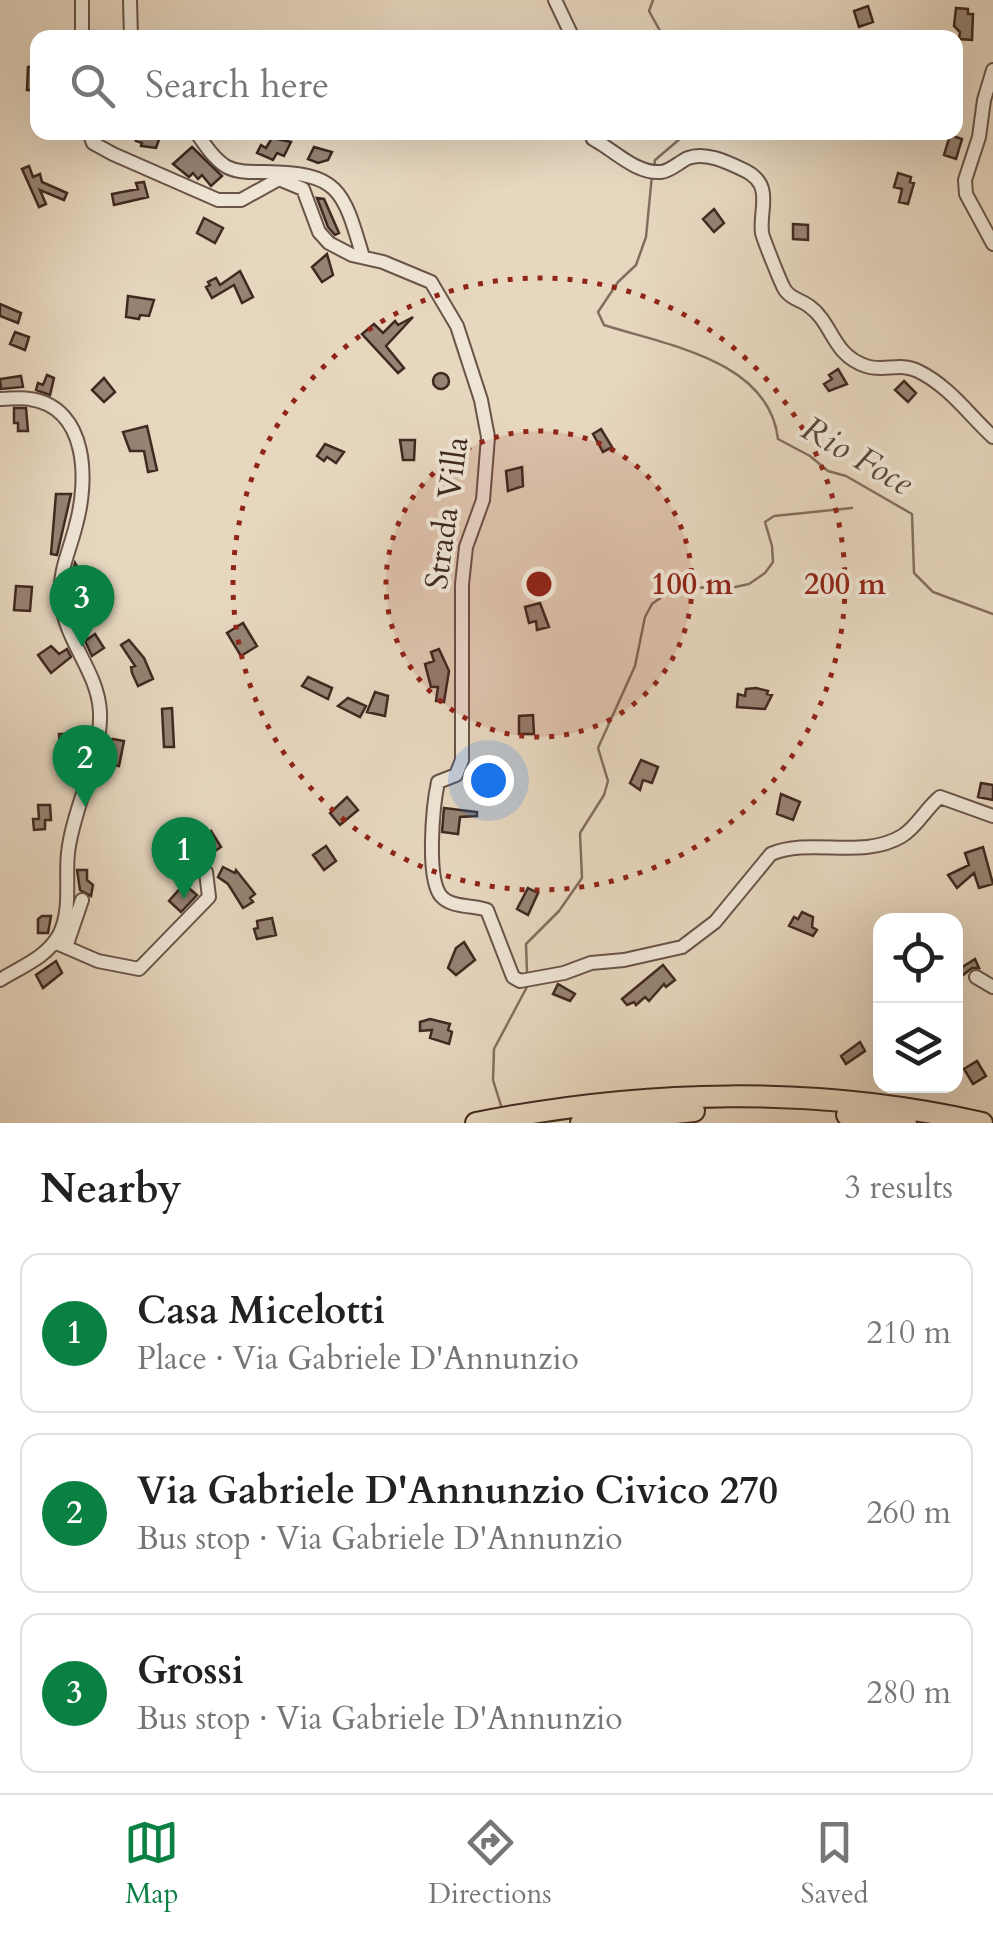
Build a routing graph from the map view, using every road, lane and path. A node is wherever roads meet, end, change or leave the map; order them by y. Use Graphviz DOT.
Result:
graph roads {
  1 [pos="82,0"];
  2 [pos="130,0"];
  3 [pos="555,0"];
  4 [pos="82,30"];
  5 [pos="132,30"];
  6 [pos="568,30"];
  7 [pos="993,70"];
  8 [pos="92,140"];
  9 [pos="202,140"];
  10 [pos="596,140"];
  11 [pos="283,176"];
  12 [pos="993,244"];
  13 [pos="363,256"];
  14 [pos="0,399"];
  15 [pos="993,437"];
  16 [pos="993,816"];
  17 [pos="206,872"];
  18 [pos="82,900"];
  19 [pos="60,945"];
  20 [pos="976,977"];
  21 [pos="0,980"];
  22 [pos="993,988"];
  23 [pos="768,1103"];
  24 [pos="476,1123"];
  25 [pos="581,1123"];
  26 [pos="906,1123"];
  27 [pos="982,1123"];
  1 -- 4 [label="street"];
  2 -- 5 [label="street"];
  3 -- 6 [label="street"];
  7 -- 12 [label="street"];
  8 -- 11 [label="street"];
  9 -- 11 [label="street"];
  10 -- 15 [label="street"];
  11 -- 13 [label="street, Strada Villa"];
  11 -- 13 [label="street"];
  13 -- 16 [label="street, Strada Villa"];
  14 -- 19 [label="street"];
  17 -- 19 [label="street"];
  18 -- 19 [label="street"];
  19 -- 21 [label="street"];
  20 -- 22 [label="street"];
  23 -- 24 [label="highway"];
  23 -- 25 [label="highway"];
  23 -- 26 [label="highway"];
  23 -- 27 [label="highway"];
}
